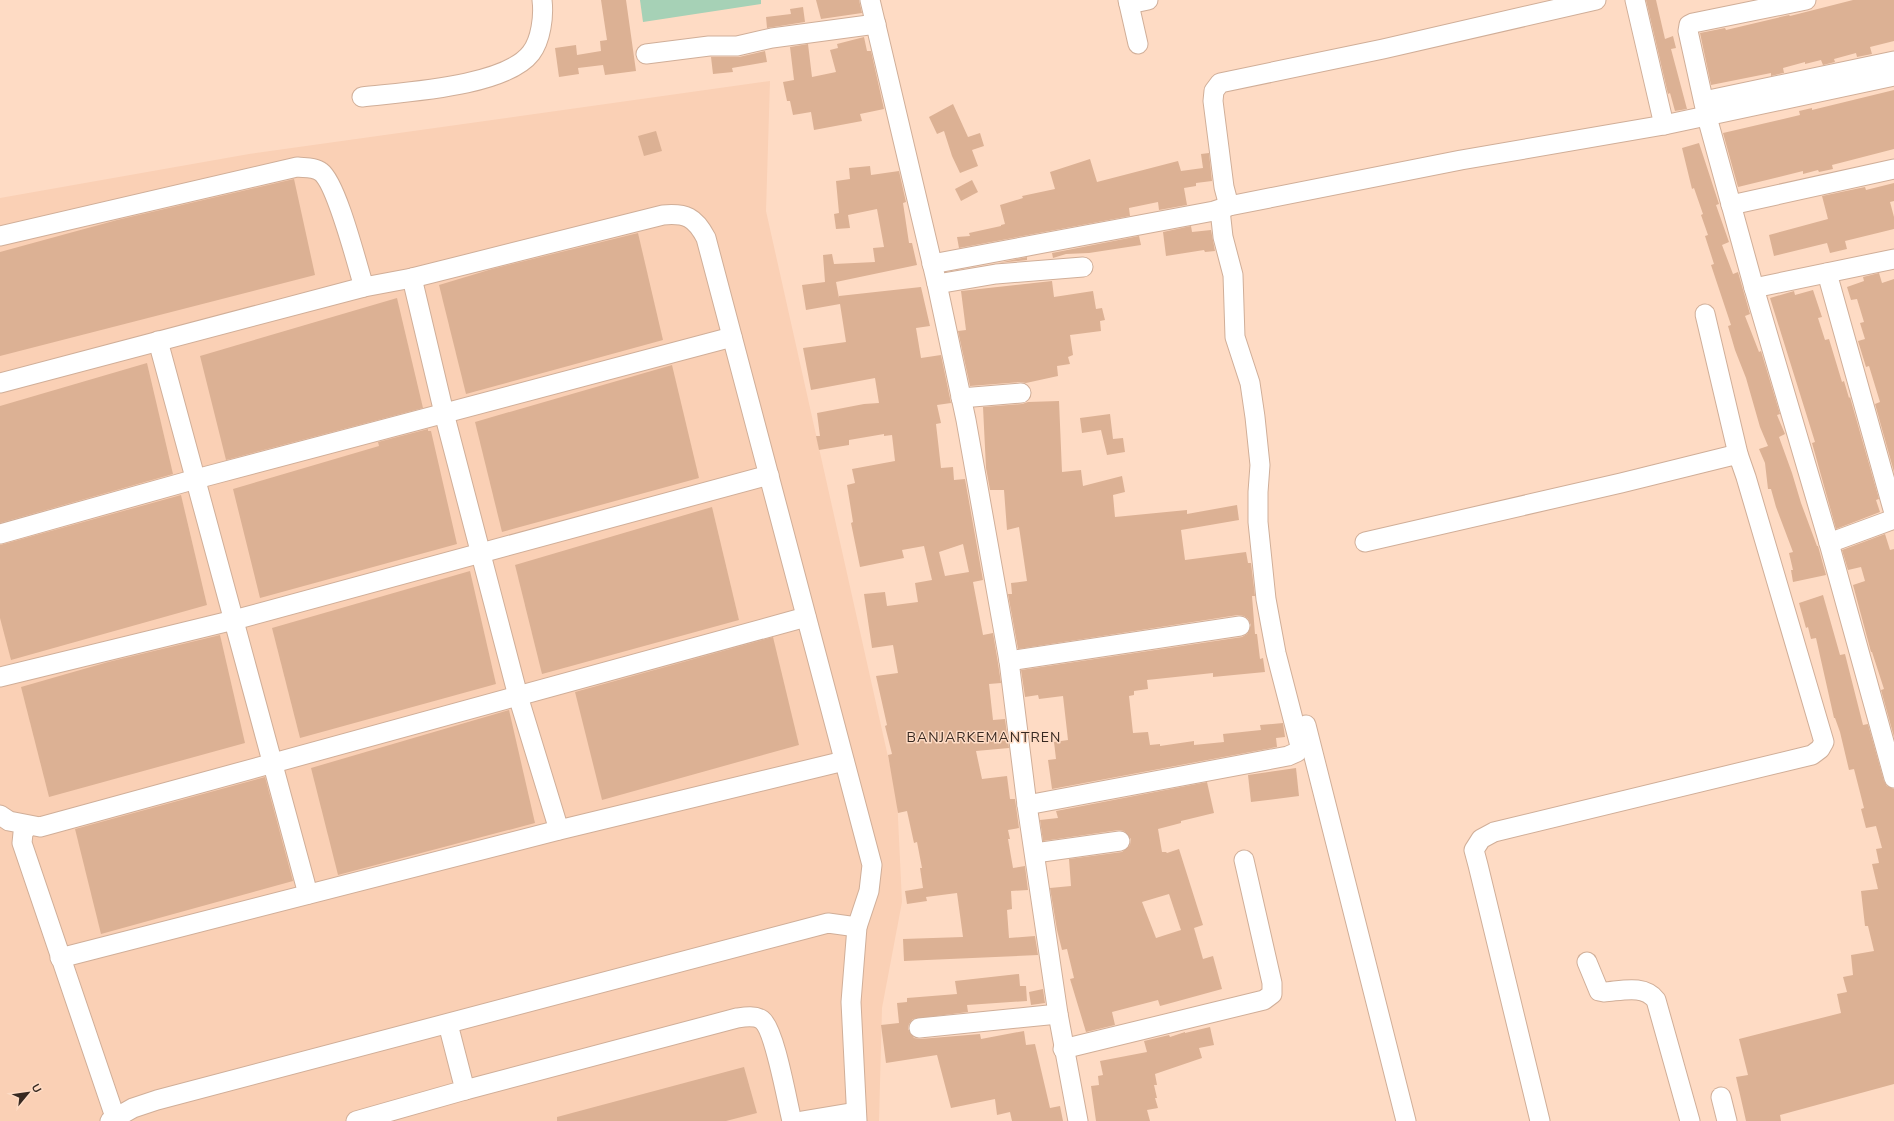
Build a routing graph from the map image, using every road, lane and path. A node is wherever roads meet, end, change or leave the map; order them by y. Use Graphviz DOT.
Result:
graph roads {
  1 [pos="542,0"];
  2 [pos="870,0"];
  3 [pos="1148,0"];
  4 [pos="1596,0"];
  5 [pos="1636,0"];
  6 [pos="1806,0"];
  7 [pos="1128,2"];
  8 [pos="876,24"];
  9 [pos="1138,44"];
  10 [pos="646,54"];
  11 [pos="1894,62"];
  12 [pos="1894,76"];
  13 [pos="362,97"];
  14 [pos="1705,109"];
  15 [pos="1664,125"];
  16 [pos="1894,169"];
  17 [pos="1731,204"];
  18 [pos="1225,208"];
  19 [pos="0,236"];
  20 [pos="1894,258"];
  21 [pos="932,264"];
  22 [pos="1083,266"];
  23 [pos="1828,272"];
  24 [pos="412,278"];
  25 [pos="937,284"];
  26 [pos="364,287"];
  27 [pos="1754,288"];
  28 [pos="1705,314"];
  29 [pos="732,336"];
  30 [pos="158,341"];
  31 [pos="0,383"];
  32 [pos="1021,393"];
  33 [pos="961,398"];
  34 [pos="444,413"];
  35 [pos="1738,454"];
  36 [pos="769,476"];
  37 [pos="196,479"];
  38 [pos="1894,513"];
  39 [pos="1894,519"];
  40 [pos="0,534"];
  41 [pos="1365,542"];
  42 [pos="1829,543"];
  43 [pos="480,553"];
  44 [pos="806,617"];
  45 [pos="234,620"];
  46 [pos="1240,626"];
  47 [pos="1009,661"];
  48 [pos="0,677"];
  49 [pos="518,696"];
  50 [pos="1300,702"];
  51 [pos="844,761"];
  52 [pos="273,763"];
  53 [pos="1894,778"];
  54 [pos="1027,804"];
  55 [pos="0,815"];
  56 [pos="28,826"];
  57 [pos="559,830"];
  58 [pos="1120,841"];
  59 [pos="1035,853"];
  60 [pos="1244,860"];
  61 [pos="308,894"];
  62 [pos="857,926"];
  63 [pos="60,958"];
  64 [pos="1586,962"];
  65 [pos="1058,1014"];
  66 [pos="448,1024"];
  67 [pos="919,1028"];
  68 [pos="1063,1049"];
  69 [pos="465,1090"];
  70 [pos="1721,1097"];
  71 [pos="857,1116"];
  72 [pos="113,1119"];
  73 [pos="356,1121"];
  74 [pos="792,1121"];
  75 [pos="802,1121"];
  76 [pos="1078,1121"];
  77 [pos="1406,1121"];
  78 [pos="1540,1121"];
  79 [pos="1690,1121"];
  80 [pos="1727,1121"];
  1 -- 13 [label="street"];
  2 -- 8 [label="street"];
  3 -- 7 [label="street"];
  4 -- 18 [label="street"];
  5 -- 15 [label="street"];
  6 -- 14 [label="street"];
  7 -- 9 [label="street"];
  8 -- 10 [label="street"];
  8 -- 21 [label="street"];
  11 -- 14 [label="street"];
  12 -- 14 [label="street"];
  14 -- 15 [label="street"];
  14 -- 17 [label="street"];
  15 -- 18 [label="street"];
  16 -- 17 [label="street"];
  17 -- 27 [label="street"];
  18 -- 21 [label="street"];
  18 -- 54 [label="street"];
  19 -- 26 [label="street"];
  20 -- 23 [label="street"];
  21 -- 25 [label="street"];
  22 -- 25 [label="street"];
  23 -- 27 [label="street"];
  23 -- 38 [label="street"];
  24 -- 26 [label="street"];
  24 -- 29 [label="street"];
  24 -- 34 [label="street"];
  25 -- 33 [label="street"];
  26 -- 30 [label="street"];
  27 -- 42 [label="street"];
  28 -- 35 [label="street"];
  29 -- 34 [label="street"];
  29 -- 36 [label="street"];
  30 -- 31 [label="street"];
  30 -- 37 [label="street"];
  32 -- 33 [label="street"];
  33 -- 47 [label="street"];
  34 -- 37 [label="street"];
  34 -- 43 [label="street"];
  35 -- 41 [label="street"];
  35 -- 78 [label="street"];
  36 -- 43 [label="street"];
  36 -- 44 [label="street"];
  37 -- 40 [label="street"];
  37 -- 45 [label="street"];
  39 -- 42 [label="street"];
  42 -- 53 [label="street"];
  43 -- 45 [label="street"];
  43 -- 49 [label="street"];
  44 -- 49 [label="street"];
  44 -- 51 [label="street"];
  45 -- 48 [label="street"];
  45 -- 52 [label="street"];
  46 -- 47 [label="street"];
  47 -- 54 [label="street"];
  49 -- 52 [label="street"];
  49 -- 57 [label="street"];
  50 -- 77 [label="street"];
  51 -- 57 [label="street"];
  51 -- 62 [label="street"];
  52 -- 56 [label="street"];
  52 -- 61 [label="street"];
  54 -- 59 [label="street"];
  55 -- 56 [label="street"];
  56 -- 63 [label="street"];
  57 -- 61 [label="street"];
  58 -- 59 [label="street"];
  59 -- 65 [label="street"];
  60 -- 68 [label="street"];
  61 -- 63 [label="street"];
  62 -- 66 [label="street"];
  62 -- 71 [label="street"];
  63 -- 72 [label="street"];
  64 -- 79 [label="street"];
  65 -- 67 [label="street"];
  65 -- 68 [label="street"];
  66 -- 69 [label="street"];
  66 -- 72 [label="street"];
  68 -- 76 [label="street"];
  69 -- 73 [label="street"];
  69 -- 74 [label="street"];
  70 -- 80 [label="street"];
  71 -- 75 [label="street"];
}
